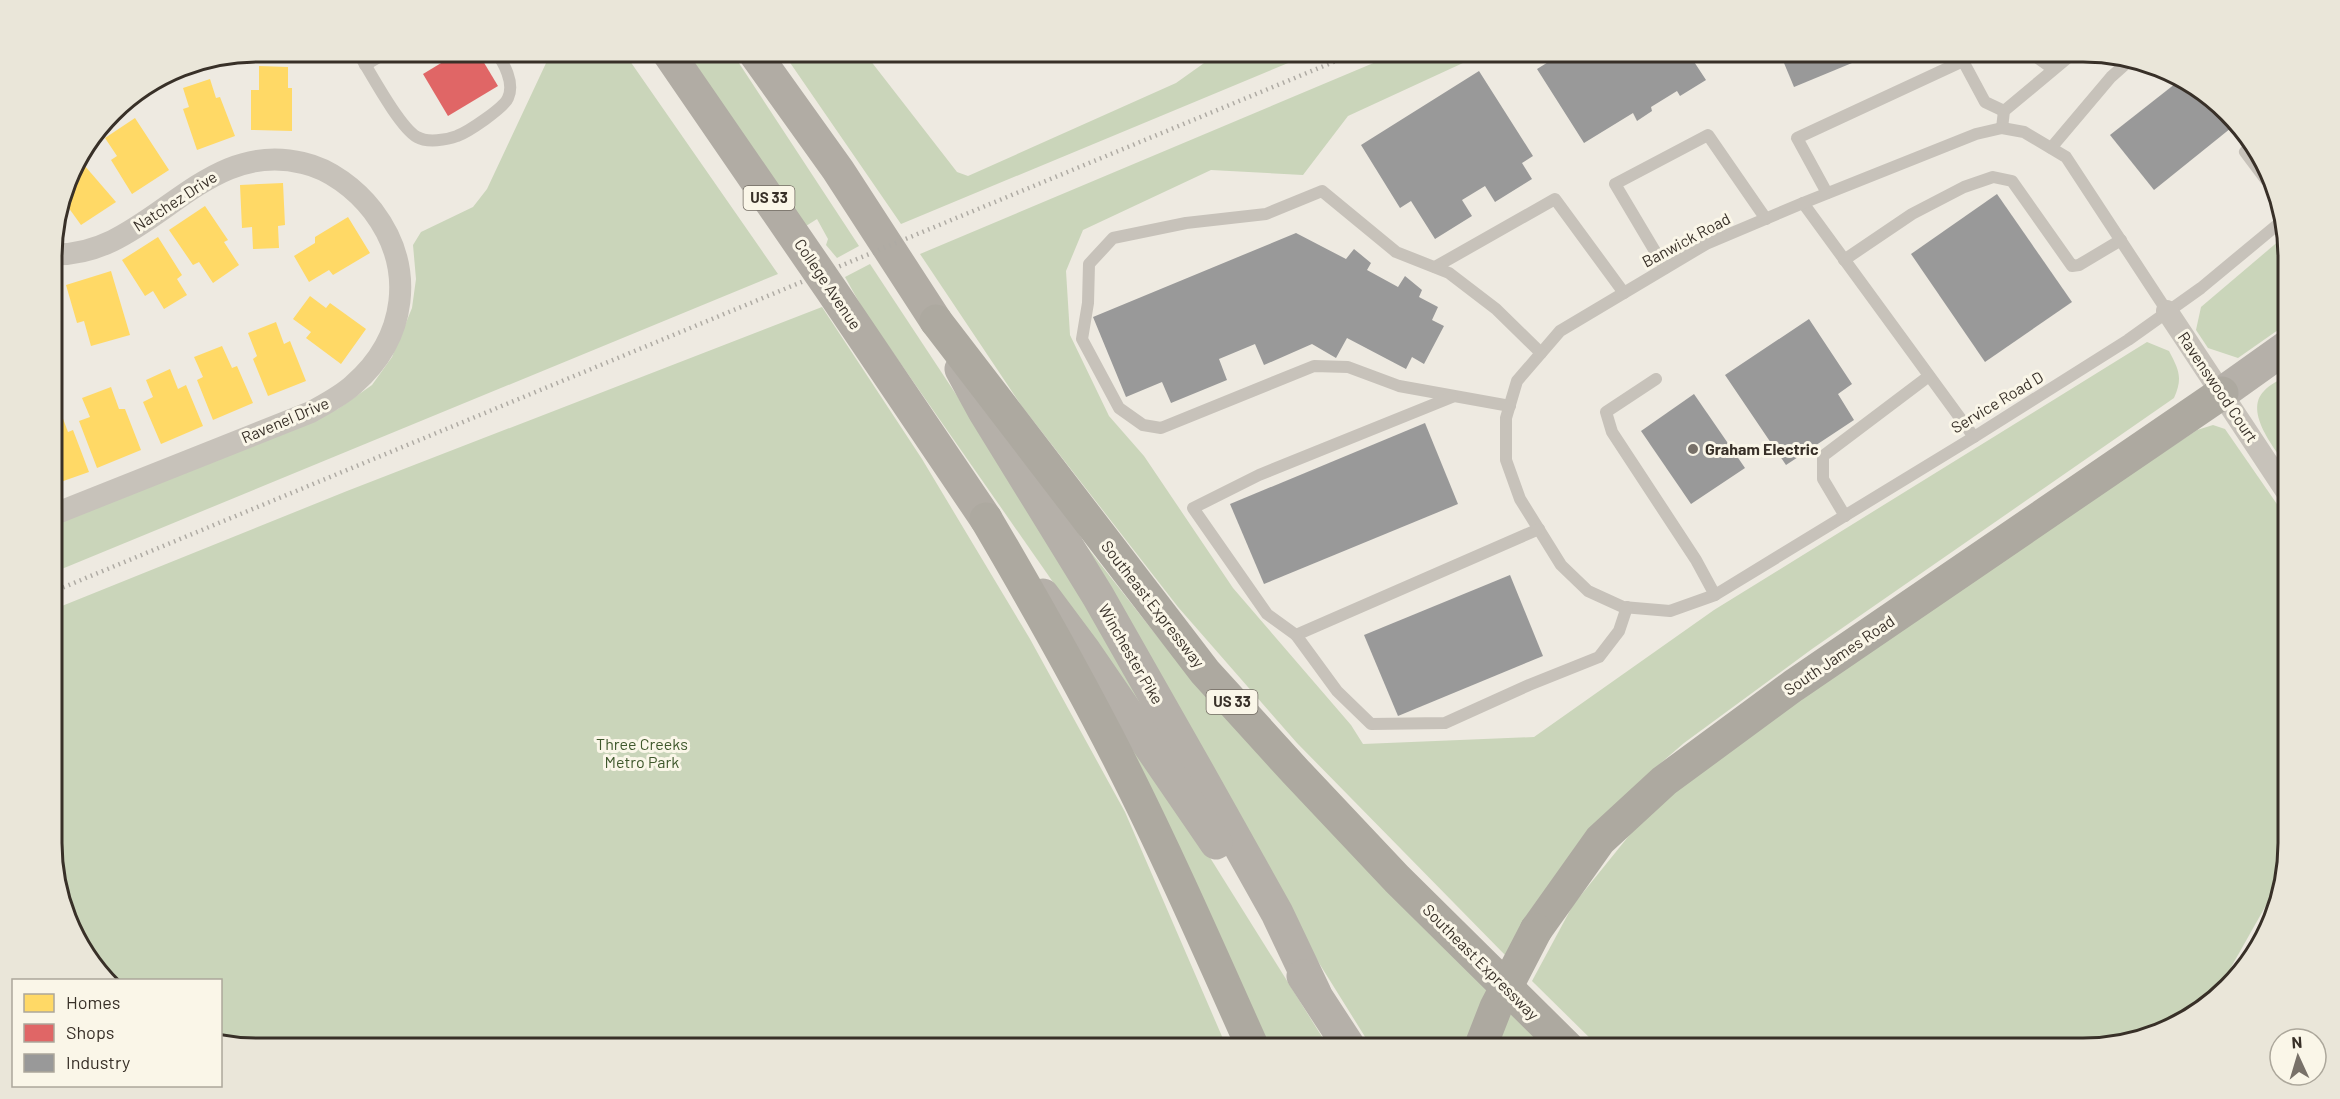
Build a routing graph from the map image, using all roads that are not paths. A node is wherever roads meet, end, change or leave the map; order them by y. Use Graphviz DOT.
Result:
graph roads {
  1 [pos="363,62"];
  2 [pos="370,62"];
  3 [pos="501,62"];
  4 [pos="676,62"];
  5 [pos="760,62"];
  6 [pos="1950,62"];
  7 [pos="1965,62"];
  8 [pos="2043,62"];
  9 [pos="2062,62"];
  10 [pos="365,65"];
  11 [pos="2124,66"];
  12 [pos="2053,69"];
  13 [pos="2004,111"];
  14 [pos="2002,128"];
  15 [pos="2050,148"];
  16 [pos="2247,151"];
  17 [pos="2257,168"];
  18 [pos="1827,193"];
  19 [pos="1803,203"];
  20 [pos="1766,219"];
  21 [pos="2276,226"];
  22 [pos="386,228"];
  23 [pos="2121,240"];
  24 [pos="62,254"];
  25 [pos="1844,260"];
  26 [pos="1435,267"];
  27 [pos="1665,268"];
  28 [pos="1624,293"];
  29 [pos="2167,311"];
  30 [pos="936,321"];
  31 [pos="1541,353"];
  32 [pos="2278,353"];
  33 [pos="1929,376"];
  34 [pos="1656,379"];
  35 [pos="2222,393"];
  36 [pos="1453,397"];
  37 [pos="1510,406"];
  38 [pos="1974,438"];
  39 [pos="2278,479"];
  40 [pos="62,510"];
  41 [pos="1845,516"];
  42 [pos="986,519"];
  43 [pos="1539,529"];
  44 [pos="1715,596"];
  45 [pos="1627,607"];
  46 [pos="1296,635"];
  47 [pos="1315,993"];
  48 [pos="1248,1037"];
  49 [pos="1343,1037"];
  50 [pos="1484,1037"];
  51 [pos="1557,1037"];
  1 -- 10 [label="lane"];
  2 -- 10 [label="lane"];
  3 -- 10 [label="lane"];
  4 -- 42 [label="highway, College Avenue / US 33"];
  5 -- 30 [label="highway, US 33"];
  6 -- 18 [label="lane"];
  7 -- 13 [label="lane"];
  8 -- 12 [label="lane"];
  9 -- 12 [label="lane"];
  11 -- 15 [label="lane"];
  12 -- 13 [label="lane"];
  13 -- 14 [label="lane"];
  14 -- 15 [label="lane"];
  14 -- 18 [label="lane, Banwick Road"];
  15 -- 23 [label="lane"];
  16 -- 17 [label="lane"];
  18 -- 19 [label="lane, Banwick Road"];
  19 -- 20 [label="lane, Banwick Road"];
  19 -- 25 [label="lane"];
  20 -- 27 [label="lane, Banwick Road"];
  20 -- 27 [label="lane"];
  21 -- 29 [label="lane, Service Road D"];
  22 -- 24 [label="street, Natchez Drive"];
  22 -- 40 [label="street, Ravenel Drive"];
  23 -- 25 [label="lane"];
  23 -- 29 [label="lane"];
  25 -- 33 [label="lane"];
  26 -- 28 [label="lane"];
  26 -- 31 [label="lane"];
  26 -- 36 [label="lane"];
  27 -- 28 [label="lane, Banwick Road"];
  28 -- 31 [label="lane, Banwick Road"];
  29 -- 35 [label="street, Ravenswood Court"];
  29 -- 38 [label="lane, Service Road D"];
  30 -- 47 [label="main road, Winchester Pike"];
  30 -- 51 [label="highway, Southeast Expressway / US 33"];
  31 -- 37 [label="lane, Banwick Road"];
  32 -- 35 [label="main road, South James Road"];
  33 -- 38 [label="lane"];
  33 -- 41 [label="lane"];
  34 -- 44 [label="lane"];
  35 -- 39 [label="street, Ravenswood Court"];
  35 -- 50 [label="highway, South James Road, bridge"];
  36 -- 37 [label="lane"];
  36 -- 46 [label="lane"];
  37 -- 43 [label="lane, Banwick Road"];
  38 -- 41 [label="lane, Service Road D"];
  41 -- 44 [label="lane, Service Road D"];
  42 -- 47 [label="main road, Winchester Pike"];
  42 -- 48 [label="highway, US 33"];
  43 -- 45 [label="lane, Banwick Road"];
  43 -- 46 [label="lane"];
  44 -- 45 [label="lane, Banwick Road"];
  45 -- 46 [label="lane"];
  47 -- 49 [label="main road, Winchester Pike"];
}
